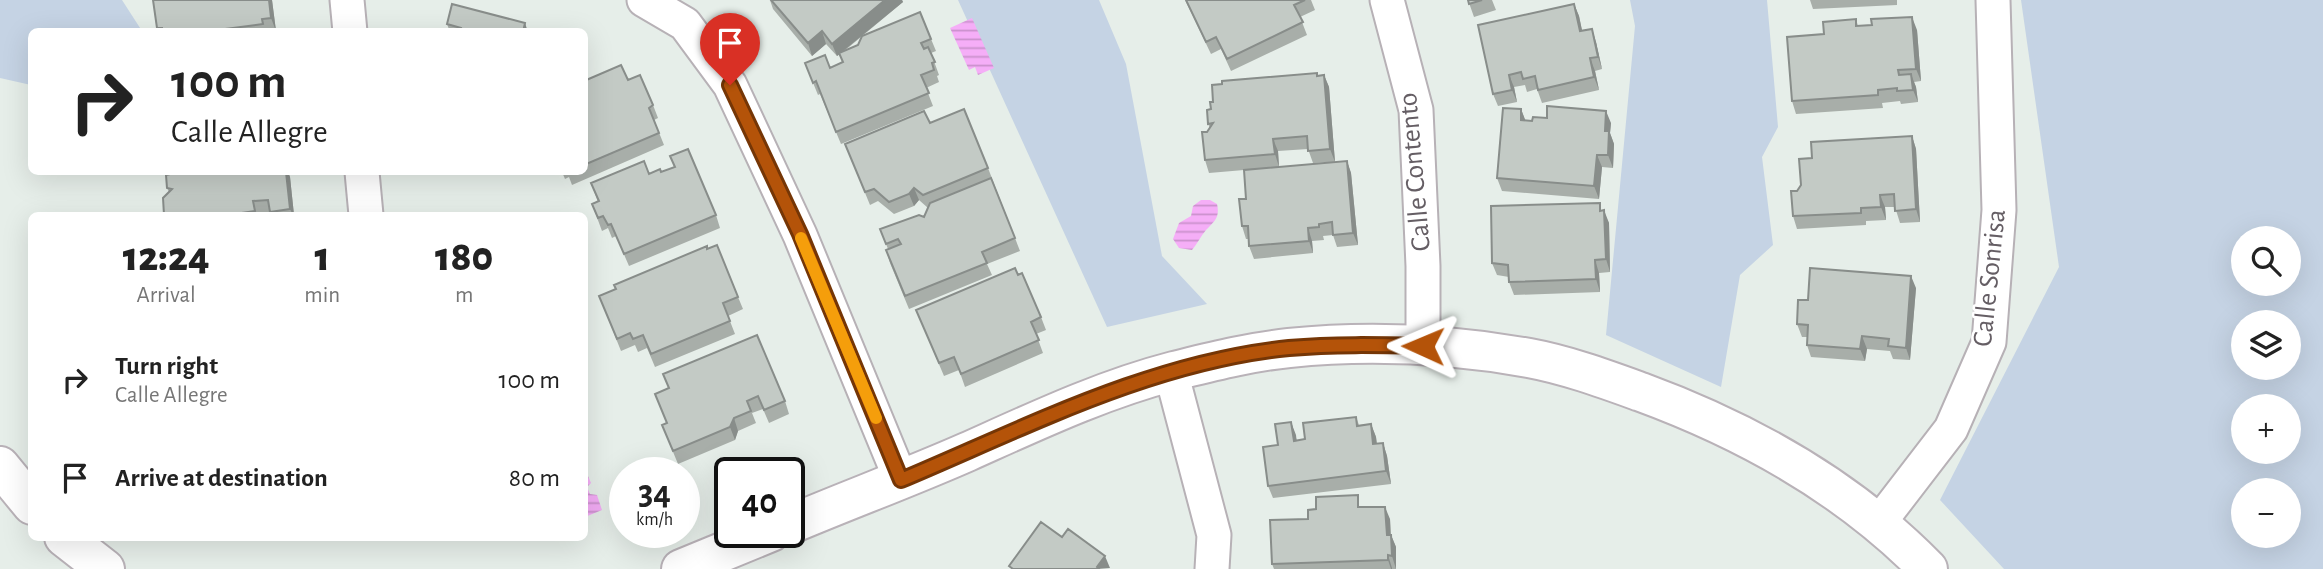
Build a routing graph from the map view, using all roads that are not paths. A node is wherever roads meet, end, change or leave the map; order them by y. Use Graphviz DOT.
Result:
graph roads {
  1 [pos="347,0"];
  2 [pos="644,0"];
  3 [pos="1387,0"];
  4 [pos="1993,0"];
  5 [pos="350,28"];
  6 [pos="362,175"];
  7 [pos="366,212"];
  8 [pos="1423,346"];
  9 [pos="1171,372"];
  10 [pos="0,466"];
  11 [pos="901,480"];
  12 [pos="28,500"];
  13 [pos="805,519"];
  14 [pos="1878,524"];
  15 [pos="69,541"];
  16 [pos="732,548"];
  17 [pos="106,569"];
  18 [pos="681,569"];
  19 [pos="1212,569"];
  20 [pos="1928,569"];
  1 -- 5 [label="street"];
  2 -- 11 [label="street"];
  3 -- 8 [label="street, Calle Contento"];
  4 -- 14 [label="street, Calle Sonrisa"];
  6 -- 7 [label="street"];
  8 -- 9 [label="street"];
  8 -- 14 [label="street"];
  9 -- 11 [label="street"];
  9 -- 19 [label="street"];
  10 -- 12 [label="street"];
  11 -- 13 [label="street"];
  14 -- 20 [label="street"];
  15 -- 17 [label="street"];
  16 -- 18 [label="street"];
}
